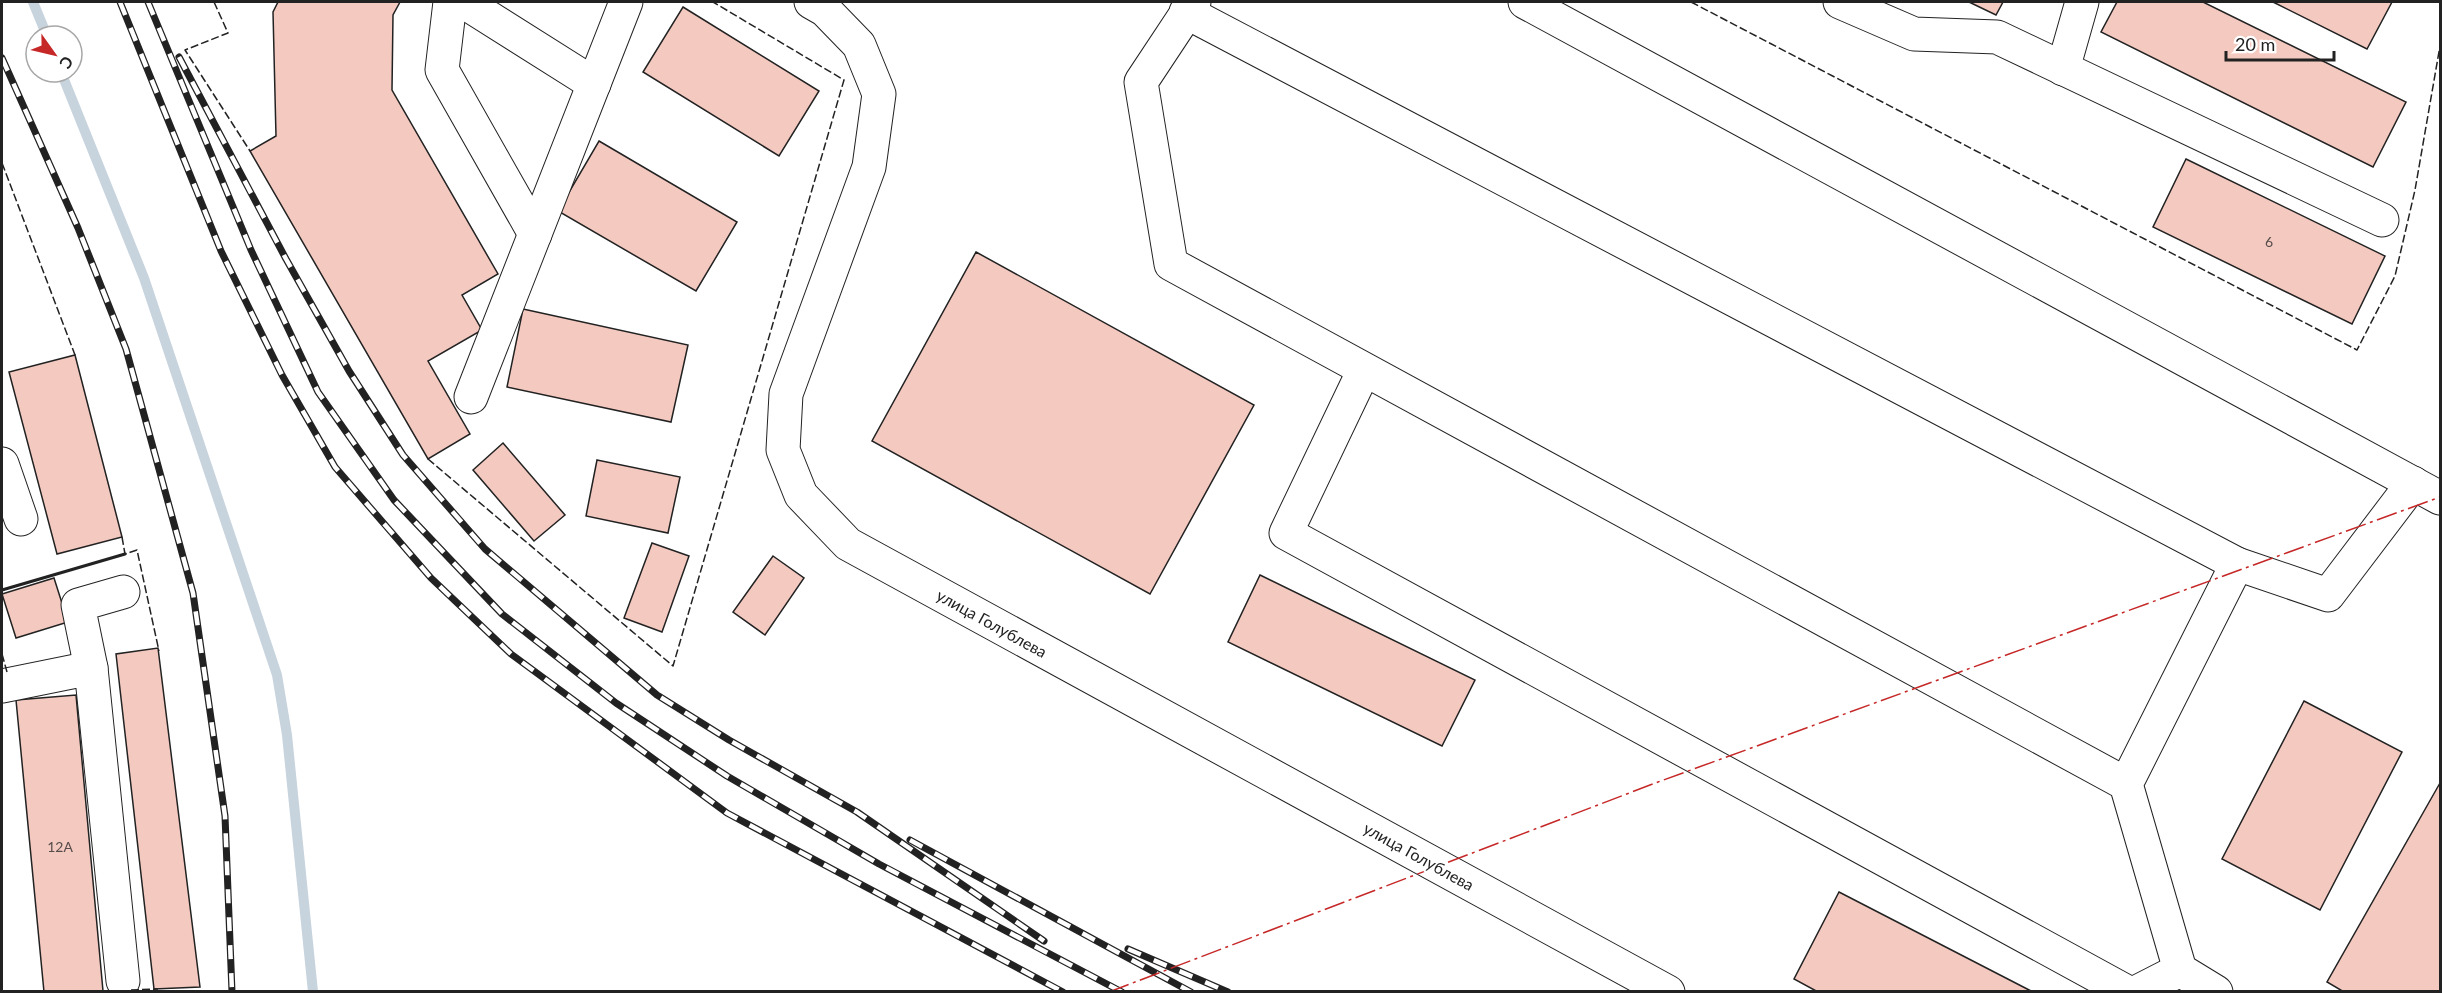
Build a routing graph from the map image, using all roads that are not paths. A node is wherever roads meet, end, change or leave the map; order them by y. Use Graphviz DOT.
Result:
graph roads {
  1 [pos="450,2"];
  2 [pos="464,2"];
  3 [pos="626,2"];
  4 [pos="811,2"];
  5 [pos="1525,2"];
  6 [pos="1840,2"];
  7 [pos="2082,2"];
  8 [pos="1190,7"];
  9 [pos="2063,69"];
  10 [pos="594,84"];
  11 [pos="2382,220"];
  12 [pos="536,234"];
  13 [pos="1364,370"];
  14 [pos="471,397"];
  15 [pos="2,464"];
  16 [pos="2427,491"];
  17 [pos="21,519"];
  18 [pos="2237,564"];
  19 [pos="123,592"];
  20 [pos="91,668"];
  21 [pos="2,686"];
  22 [pos="2126,784"];
  23 [pos="123,981"];
  24 [pos="2175,981"];
  25 [pos="1668,992"];
  26 [pos="2127,992"];
  27 [pos="2137,992"];
  28 [pos="2216,992"];
  1 -- 12 [label="street"];
  2 -- 10 [label="street"];
  3 -- 10 [label="street"];
  4 -- 25 [label="street, улица Голублева"];
  5 -- 16 [label="street"];
  6 -- 9 [label="street"];
  7 -- 9 [label="street"];
  8 -- 13 [label="street"];
  8 -- 18 [label="street"];
  9 -- 11 [label="street"];
  10 -- 12 [label="street"];
  12 -- 14 [label="street"];
  13 -- 22 [label="street"];
  13 -- 26 [label="street"];
  15 -- 17 [label="street"];
  16 -- 18 [label="street"];
  18 -- 22 [label="street"];
  19 -- 20 [label="street"];
  20 -- 21 [label="street"];
  20 -- 23 [label="street"];
  22 -- 24 [label="street"];
  24 -- 27 [label="street"];
  24 -- 28 [label="street"];
}
